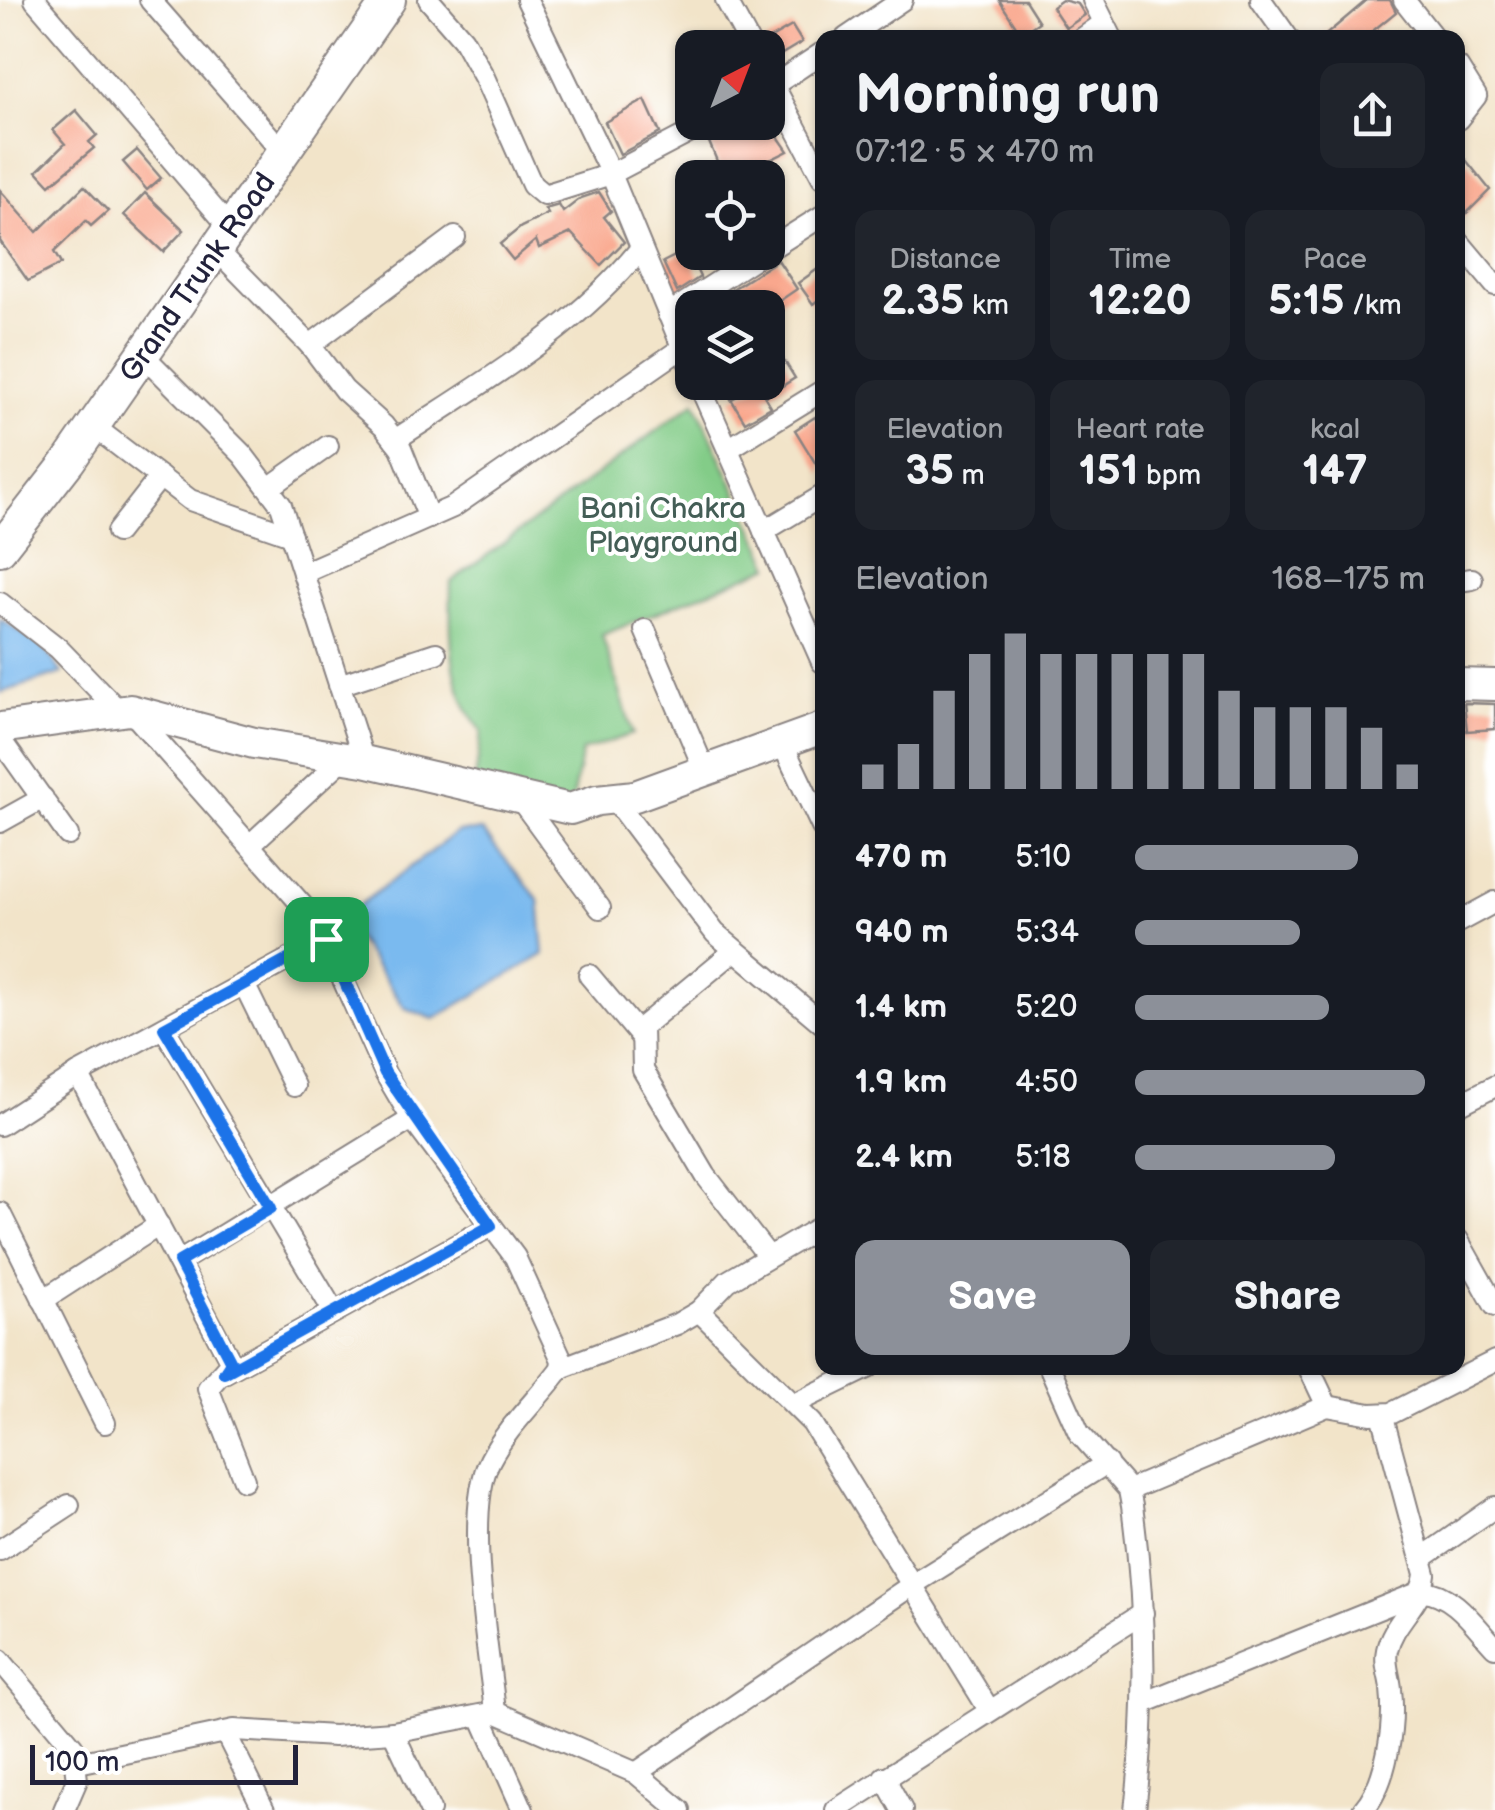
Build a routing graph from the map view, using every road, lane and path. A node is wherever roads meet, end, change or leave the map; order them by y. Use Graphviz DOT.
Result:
graph roads {
  1 [pos="36,0"];
  2 [pos="150,0"];
  3 [pos="390,0"];
  4 [pos="430,0"];
  5 [pos="527,0"];
  6 [pos="726,0"];
  7 [pos="902,0"];
  8 [pos="1092,0"];
  9 [pos="1261,0"];
  10 [pos="1404,0"];
  11 [pos="742,30"];
  12 [pos="858,30"];
  13 [pos="1108,30"];
  14 [pos="1282,30"];
  15 [pos="1428,30"];
  16 [pos="815,57"];
  17 [pos="785,75"];
  18 [pos="1465,78"];
  19 [pos="1465,110"];
  20 [pos="785,112"];
  21 [pos="676,140"];
  22 [pos="284,153"];
  23 [pos="815,165"];
  24 [pos="611,174"];
  25 [pos="815,220"];
  26 [pos="456,237"];
  27 [pos="224,239"];
  28 [pos="785,240"];
  29 [pos="641,248"];
  30 [pos="1465,250"];
  31 [pos="738,270"];
  32 [pos="1495,285"];
  33 [pos="668,314"];
  34 [pos="675,331"];
  35 [pos="310,345"];
  36 [pos="675,353"];
  37 [pos="142,354"];
  38 [pos="815,395"];
  39 [pos="706,400"];
  40 [pos="93,426"];
  41 [pos="395,440"];
  42 [pos="328,446"];
  43 [pos="728,449"];
  44 [pos="160,477"];
  45 [pos="270,487"];
  46 [pos="815,500"];
  47 [pos="429,518"];
  48 [pos="764,531"];
  49 [pos="117,532"];
  50 [pos="291,535"];
  51 [pos="0,550"];
  52 [pos="303,573"];
  53 [pos="0,602"];
  54 [pos="645,630"];
  55 [pos="815,646"];
  56 [pos="436,652"];
  57 [pos="1465,684"];
  58 [pos="340,685"];
  59 [pos="1495,685"];
  60 [pos="124,711"];
  61 [pos="0,728"];
  62 [pos="815,731"];
  63 [pos="0,740"];
  64 [pos="782,743"];
  65 [pos="354,759"];
  66 [pos="704,771"];
  67 [pos="43,798"];
  68 [pos="613,798"];
  69 [pos="520,799"];
  70 [pos="815,812"];
  71 [pos="0,822"];
  72 [pos="68,835"];
  73 [pos="251,844"];
  74 [pos="1495,902"];
  75 [pos="600,908"];
  76 [pos="1465,918"];
  77 [pos="326,939"];
  78 [pos="733,952"];
  79 [pos="589,975"];
  80 [pos="244,984"];
  81 [pos="815,1017"];
  82 [pos="164,1028"];
  83 [pos="642,1038"];
  84 [pos="78,1074"];
  85 [pos="294,1086"];
  86 [pos="1495,1086"];
  87 [pos="1465,1101"];
  88 [pos="412,1119"];
  89 [pos="0,1125"];
  90 [pos="271,1208"];
  91 [pos="0,1213"];
  92 [pos="159,1226"];
  93 [pos="491,1226"];
  94 [pos="815,1230"];
  95 [pos="1465,1252"];
  96 [pos="768,1256"];
  97 [pos="179,1262"];
  98 [pos="43,1300"];
  99 [pos="1495,1306"];
  100 [pos="699,1311"];
  101 [pos="334,1312"];
  102 [pos="1495,1361"];
  103 [pos="561,1368"];
  104 [pos="1465,1371"];
  105 [pos="224,1373"];
  106 [pos="854,1375"];
  107 [pos="1053,1375"];
  108 [pos="1312,1375"];
  109 [pos="1455,1375"];
  110 [pos="796,1403"];
  111 [pos="1327,1406"];
  112 [pos="1382,1414"];
  113 [pos="105,1424"];
  114 [pos="1107,1463"];
  115 [pos="244,1480"];
  116 [pos="1129,1490"];
  117 [pos="69,1506"];
  118 [pos="1495,1507"];
  119 [pos="0,1550"];
  120 [pos="1422,1558"];
  121 [pos="912,1585"];
  122 [pos="1423,1591"];
  123 [pos="1143,1612"];
  124 [pos="1495,1647"];
  125 [pos="0,1660"];
  126 [pos="1146,1702"];
  127 [pos="988,1708"];
  128 [pos="488,1714"];
  129 [pos="225,1732"];
  130 [pos="393,1732"];
  131 [pos="78,1764"];
  132 [pos="636,1773"];
  133 [pos="884,1777"];
  134 [pos="517,1808"];
  135 [pos="63,1810"];
  136 [pos="264,1810"];
  137 [pos="430,1810"];
  138 [pos="680,1810"];
  139 [pos="836,1810"];
  140 [pos="902,1810"];
  141 [pos="1135,1810"];
  142 [pos="1363,1810"];
  1 -- 27 [label="street"];
  2 -- 22 [label="street"];
  3 -- 22 [label="main road, Grand Trunk Road"];
  4 -- 24 [label="street"];
  5 -- 24 [label="street"];
  6 -- 11 [label="street"];
  7 -- 12 [label="street"];
  8 -- 13 [label="street"];
  9 -- 14 [label="street"];
  10 -- 15 [label="street"];
  16 -- 17 [label="street"];
  18 -- 19 [label="street"];
  20 -- 23 [label="street"];
  21 -- 24 [label="street"];
  22 -- 27 [label="main road, Grand Trunk Road"];
  24 -- 29 [label="street"];
  25 -- 28 [label="street"];
  26 -- 35 [label="street"];
  27 -- 35 [label="street"];
  27 -- 37 [label="main road, Grand Trunk Road"];
  29 -- 33 [label="street"];
  29 -- 41 [label="street"];
  30 -- 32 [label="street"];
  31 -- 33 [label="street"];
  33 -- 34 [label="street"];
  35 -- 41 [label="street"];
  36 -- 47 [label="street"];
  37 -- 40 [label="main road, Grand Trunk Road"];
  37 -- 45 [label="street"];
  38 -- 43 [label="street"];
  39 -- 43 [label="street"];
  40 -- 44 [label="street"];
  40 -- 51 [label="main road, Grand Trunk Road"];
  41 -- 47 [label="street"];
  42 -- 45 [label="street"];
  43 -- 48 [label="street"];
  44 -- 49 [label="street"];
  44 -- 50 [label="street"];
  45 -- 50 [label="street"];
  46 -- 48 [label="street"];
  47 -- 52 [label="street"];
  48 -- 55 [label="street"];
  50 -- 52 [label="street"];
  52 -- 58 [label="street"];
  53 -- 60 [label="street"];
  54 -- 66 [label="street"];
  56 -- 58 [label="street"];
  57 -- 59 [label="street"];
  58 -- 65 [label="street"];
  60 -- 61 [label="street"];
  60 -- 65 [label="street"];
  60 -- 73 [label="street"];
  62 -- 64 [label="street"];
  63 -- 67 [label="street"];
  64 -- 66 [label="street"];
  64 -- 70 [label="street"];
  65 -- 69 [label="street"];
  65 -- 73 [label="street"];
  66 -- 68 [label="street"];
  67 -- 71 [label="street"];
  67 -- 72 [label="street"];
  68 -- 69 [label="street"];
  68 -- 78 [label="street"];
  69 -- 75 [label="street"];
  73 -- 77 [label="street"];
  74 -- 76 [label="street"];
  77 -- 80 [label="street"];
  77 -- 88 [label="street"];
  78 -- 81 [label="street"];
  78 -- 83 [label="street"];
  79 -- 83 [label="street"];
  80 -- 82 [label="street"];
  80 -- 85 [label="street"];
  82 -- 84 [label="street"];
  82 -- 90 [label="street"];
  83 -- 96 [label="street"];
  84 -- 89 [label="street"];
  84 -- 92 [label="street"];
  86 -- 87 [label="street"];
  88 -- 90 [label="street"];
  88 -- 93 [label="street"];
  90 -- 97 [label="street"];
  90 -- 101 [label="street"];
  91 -- 98 [label="street"];
  92 -- 97 [label="street"];
  92 -- 98 [label="street"];
  93 -- 101 [label="street"];
  93 -- 103 [label="street"];
  94 -- 96 [label="street"];
  95 -- 99 [label="street"];
  96 -- 100 [label="street"];
  97 -- 105 [label="street"];
  98 -- 113 [label="street"];
  100 -- 103 [label="street"];
  100 -- 110 [label="street"];
  101 -- 105 [label="street"];
  102 -- 104 [label="street"];
  103 -- 128 [label="street"];
  105 -- 115 [label="street"];
  106 -- 110 [label="street"];
  107 -- 114 [label="street"];
  108 -- 111 [label="street"];
  109 -- 112 [label="street"];
  110 -- 121 [label="street"];
  111 -- 112 [label="street"];
  111 -- 116 [label="street"];
  112 -- 120 [label="street"];
  114 -- 116 [label="street"];
  114 -- 121 [label="street"];
  116 -- 123 [label="street"];
  117 -- 119 [label="street"];
  118 -- 120 [label="street"];
  120 -- 122 [label="street"];
  121 -- 127 [label="street"];
  121 -- 132 [label="street"];
  122 -- 124 [label="street"];
  122 -- 126 [label="street"];
  122 -- 142 [label="street"];
  123 -- 126 [label="street"];
  123 -- 127 [label="street"];
  125 -- 131 [label="street"];
  126 -- 141 [label="street"];
  127 -- 133 [label="street"];
  128 -- 130 [label="street"];
  128 -- 132 [label="street"];
  128 -- 134 [label="street"];
  129 -- 130 [label="street"];
  129 -- 131 [label="street"];
  129 -- 136 [label="street"];
  130 -- 137 [label="street"];
  131 -- 135 [label="street"];
  132 -- 138 [label="street"];
  133 -- 139 [label="street"];
  133 -- 140 [label="street"];
}
